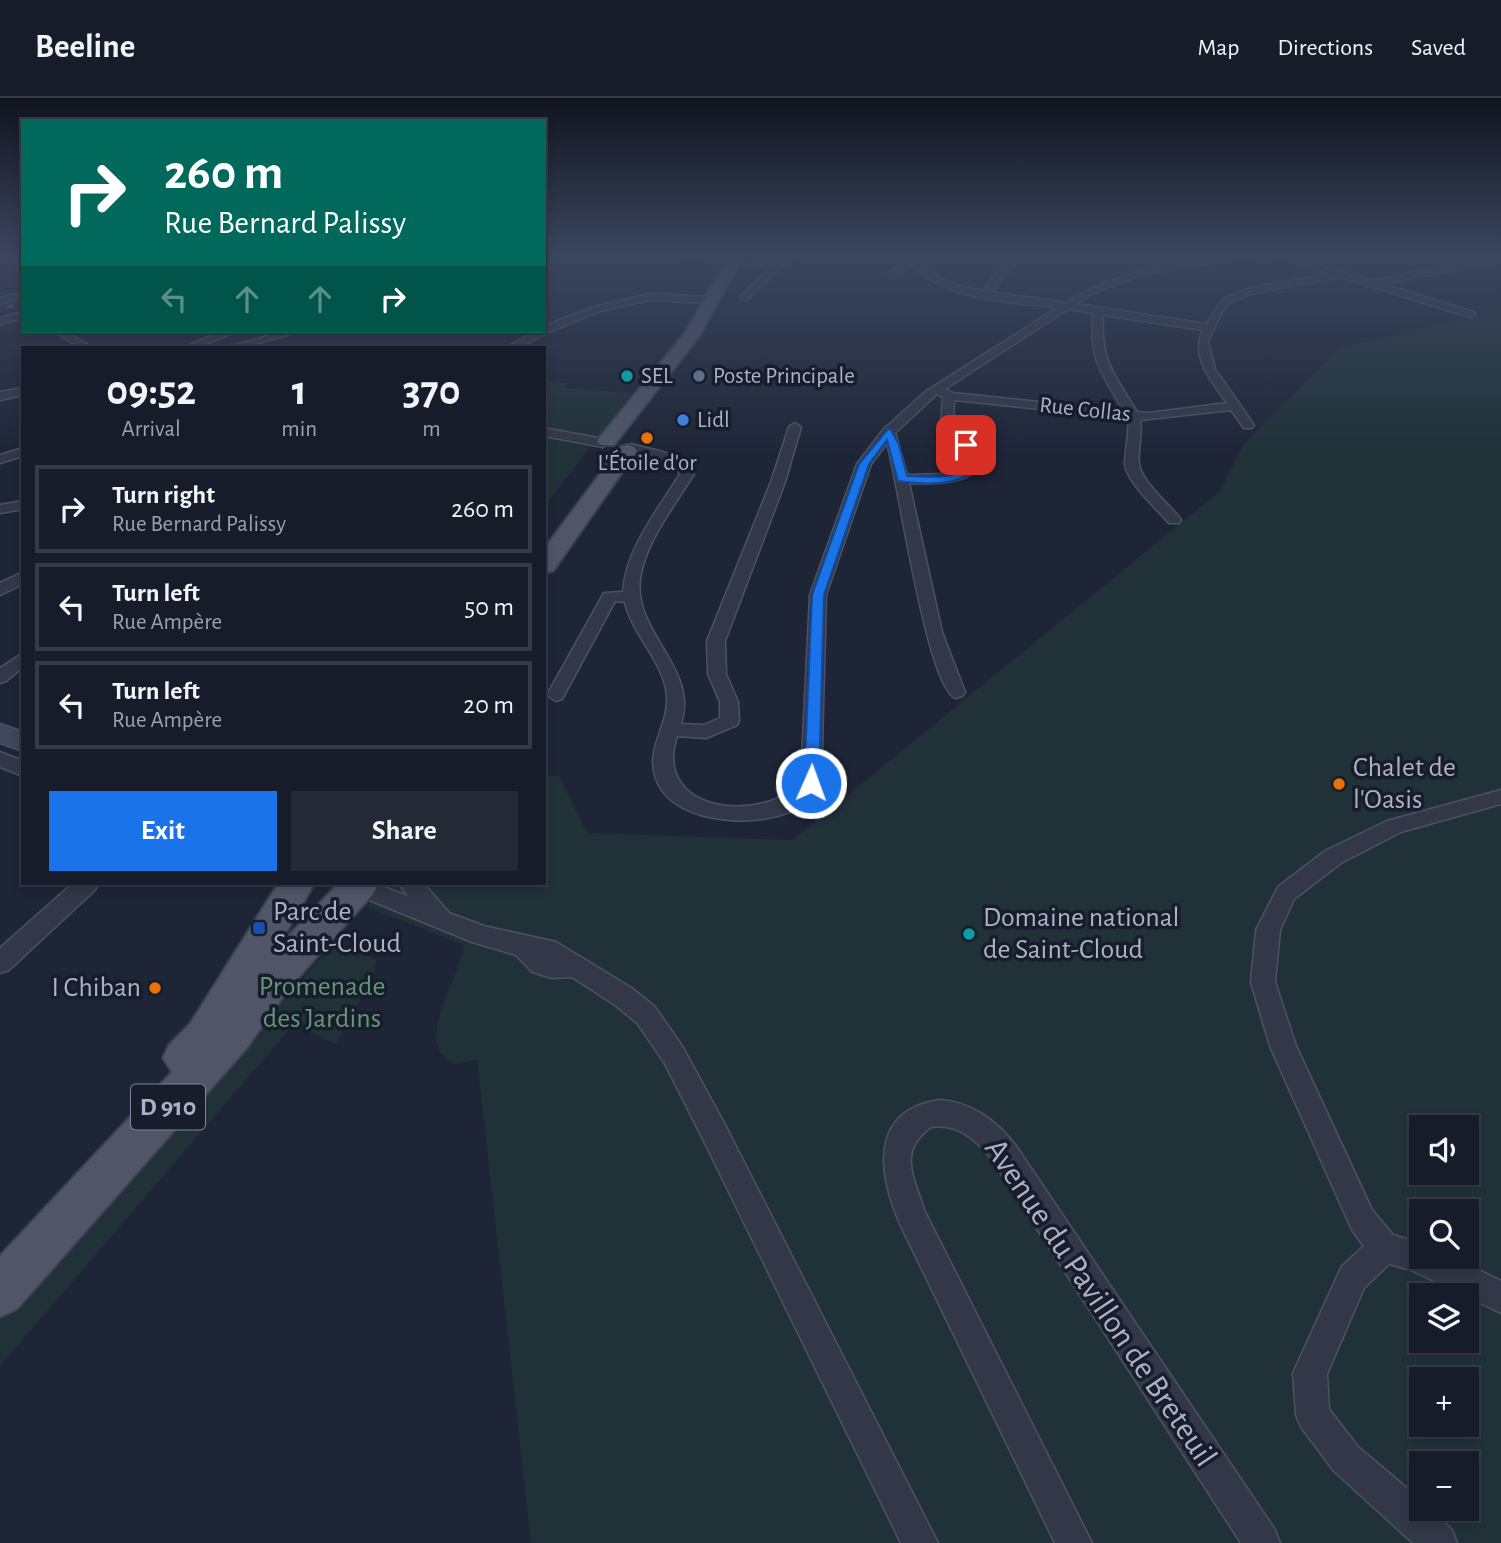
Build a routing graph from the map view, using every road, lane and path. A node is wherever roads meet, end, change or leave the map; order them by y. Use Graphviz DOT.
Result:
graph roads {
  1 [pos="567,321"];
  2 [pos="697,321"];
  3 [pos="716,321"];
  4 [pos="1044,321"];
  5 [pos="1097,321"];
  6 [pos="1170,321"];
  7 [pos="1214,321"];
  8 [pos="1211,328"];
  9 [pos="546,330"];
  10 [pos="62,333"];
  11 [pos="227,333"];
  12 [pos="288,333"];
  13 [pos="540,333"];
  14 [pos="84,346"];
  15 [pos="193,346"];
  16 [pos="238,346"];
  17 [pos="514,346"];
  18 [pos="937,389"];
  19 [pos="21,391"];
  20 [pos="0,396"];
  21 [pos="950,396"];
  22 [pos="1234,406"];
  23 [pos="653,412"];
  24 [pos="1133,416"];
  25 [pos="1248,425"];
  26 [pos="795,427"];
  27 [pos="546,432"];
  28 [pos="888,432"];
  29 [pos="614,448"];
  30 [pos="21,453"];
  31 [pos="0,459"];
  32 [pos="902,479"];
  33 [pos="21,505"];
  34 [pos="0,509"];
  35 [pos="1174,520"];
  36 [pos="546,530"];
  37 [pos="546,563"];
  38 [pos="21,579"];
  39 [pos="0,590"];
  40 [pos="632,597"];
  41 [pos="21,661"];
  42 [pos="0,677"];
  43 [pos="956,692"];
  44 [pos="556,695"];
  45 [pos="671,729"];
  46 [pos="0,733"];
  47 [pos="21,741"];
  48 [pos="0,759"];
  49 [pos="21,768"];
  50 [pos="1501,797"];
  51 [pos="86,885"];
  52 [pos="295,885"];
  53 [pos="317,885"];
  54 [pos="359,885"];
  55 [pos="411,885"];
  56 [pos="443,919"];
  57 [pos="0,963"];
  58 [pos="1384,1247"];
  59 [pos="0,1258"];
  60 [pos="0,1292"];
  61 [pos="1501,1297"];
  62 [pos="920,1543"];
  63 [pos="1074,1543"];
  64 [pos="1262,1543"];
  65 [pos="1439,1543"];
  1 -- 9 [label="street"];
  2 -- 29 [label="main road"];
  3 -- 23 [label="main road"];
  4 -- 18 [label="street"];
  5 -- 24 [label="street"];
  6 -- 8 [label="street"];
  7 -- 8 [label="street"];
  8 -- 22 [label="street"];
  10 -- 14 [label="street"];
  11 -- 15 [label="street"];
  12 -- 16 [label="street"];
  13 -- 17 [label="street"];
  18 -- 21 [label="street, Rue Collas"];
  18 -- 28 [label="street"];
  19 -- 20 [label="street"];
  21 -- 24 [label="street, Rue Collas"];
  21 -- 32 [label="street"];
  22 -- 24 [label="street, Rue Collas"];
  22 -- 25 [label="street"];
  24 -- 35 [label="street"];
  26 -- 45 [label="street"];
  27 -- 29 [label="street"];
  28 -- 32 [label="street"];
  28 -- 45 [label="street"];
  29 -- 36 [label="main road"];
  29 -- 37 [label="main road"];
  29 -- 40 [label="street"];
  30 -- 31 [label="street"];
  32 -- 43 [label="street"];
  33 -- 34 [label="street"];
  38 -- 39 [label="street"];
  40 -- 44 [label="street"];
  40 -- 45 [label="street"];
  41 -- 42 [label="street"];
  46 -- 47 [label="main road"];
  48 -- 49 [label="street"];
  50 -- 58 [label="street"];
  51 -- 57 [label="street"];
  52 -- 59 [label="main road, D 910"];
  53 -- 54 [label="main road"];
  54 -- 56 [label="street"];
  54 -- 60 [label="main road, D 910"];
  55 -- 56 [label="street"];
  56 -- 62 [label="street"];
  58 -- 61 [label="street"];
  58 -- 65 [label="street"];
  63 -- 64 [label="street, Avenue du Pavillon de Breteuil"];
}
